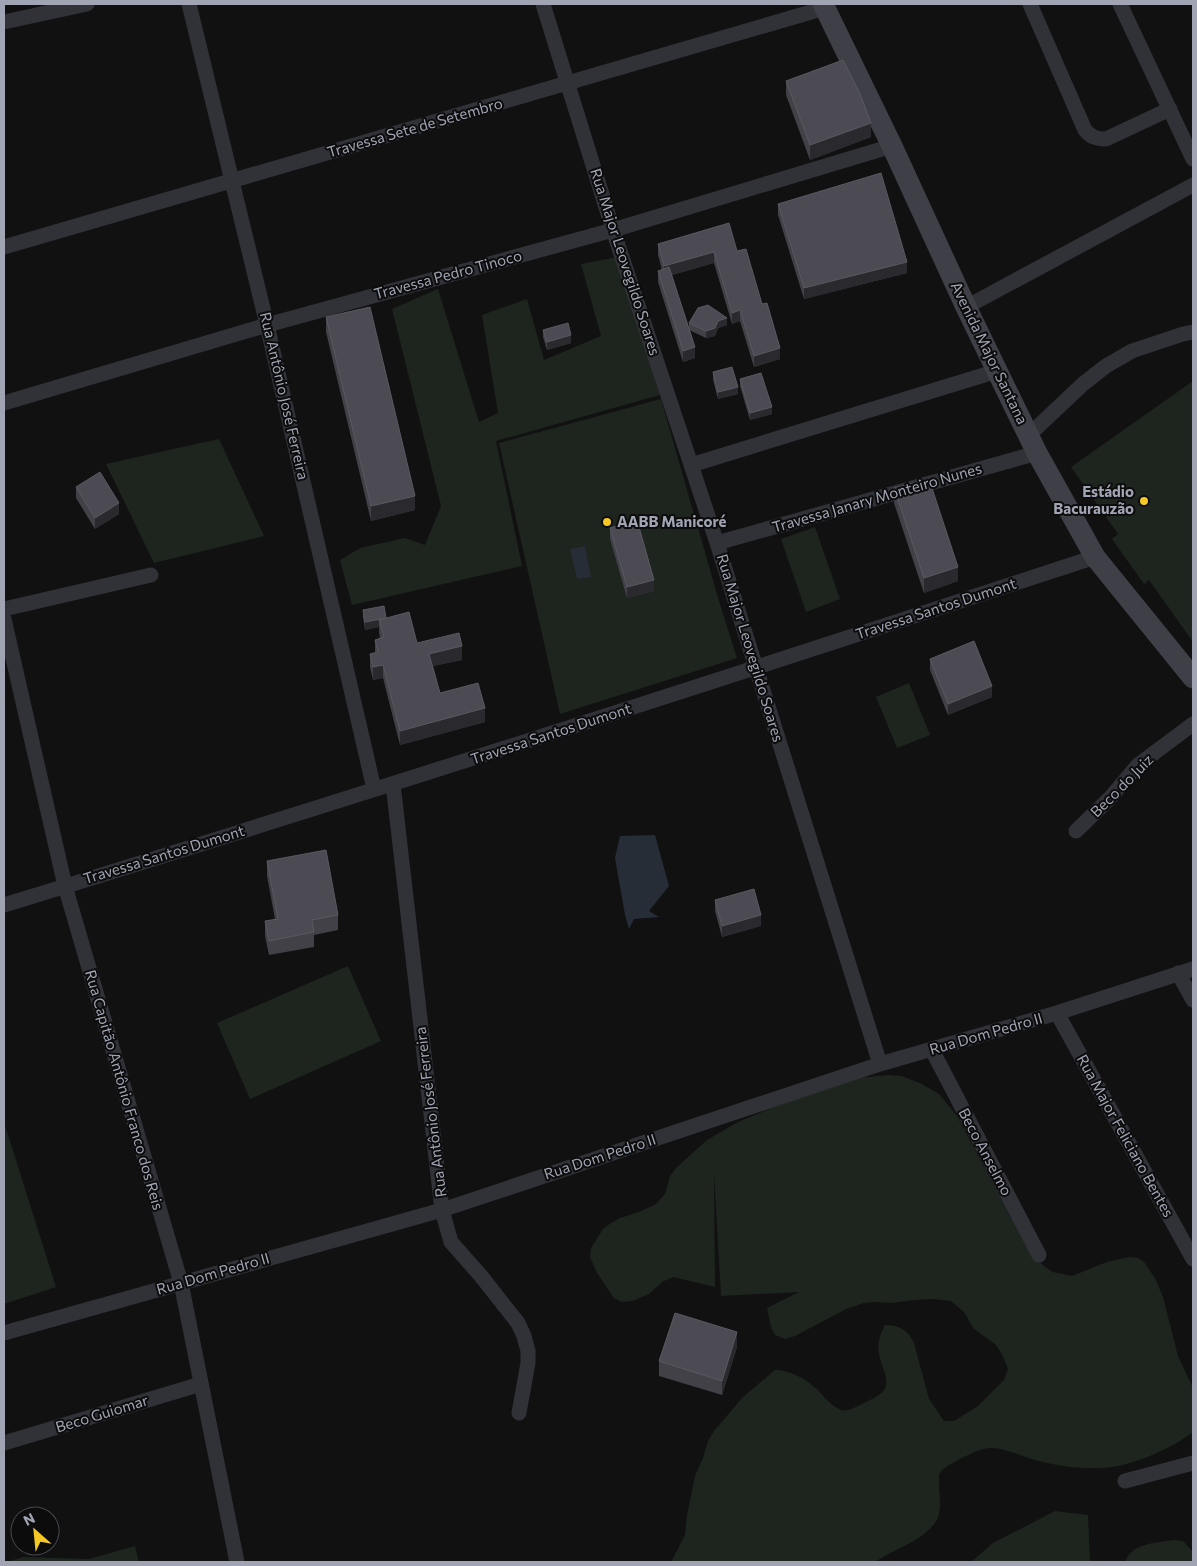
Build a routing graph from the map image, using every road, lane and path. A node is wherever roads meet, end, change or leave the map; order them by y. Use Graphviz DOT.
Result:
graph roads {
  1 [pos="87,4"];
  2 [pos="189,4"];
  3 [pos="543,4"];
  4 [pos="1030,4"];
  5 [pos="1120,4"];
  6 [pos="824,6"];
  7 [pos="4,22"];
  8 [pos="568,84"];
  9 [pos="1170,109"];
  10 [pos="892,146"];
  11 [pos="1193,159"];
  12 [pos="232,180"];
  13 [pos="1193,186"];
  14 [pos="613,230"];
  15 [pos="4,247"];
  16 [pos="966,307"];
  17 [pos="267,325"];
  18 [pos="1193,332"];
  19 [pos="997,371"];
  20 [pos="4,403"];
  21 [pos="1033,444"];
  22 [pos="691,465"];
  23 [pos="717,543"];
  24 [pos="1095,557"];
  25 [pos="151,575"];
  26 [pos="4,609"];
  27 [pos="4,619"];
  28 [pos="756,668"];
  29 [pos="1193,678"];
  30 [pos="1193,724"];
  31 [pos="393,784"];
  32 [pos="374,789"];
  33 [pos="1076,831"];
  34 [pos="65,886"];
  35 [pos="4,905"];
  36 [pos="1193,969"];
  37 [pos="1178,973"];
  38 [pos="1193,1000"];
  39 [pos="1057,1013"];
  40 [pos="932,1050"];
  41 [pos="880,1064"];
  42 [pos="442,1210"];
  43 [pos="1039,1255"];
  44 [pos="1193,1259"];
  45 [pos="181,1283"];
  46 [pos="4,1333"];
  47 [pos="201,1384"];
  48 [pos="519,1414"];
  49 [pos="4,1443"];
  50 [pos="1193,1463"];
  51 [pos="1125,1481"];
  52 [pos="237,1562"];
  1 -- 7 [label="street"];
  2 -- 12 [label="street, Rua Antônio José Ferreira"];
  3 -- 8 [label="street, Rua Major Leovegildo Soares"];
  4 -- 9 [label="street"];
  5 -- 9 [label="street"];
  6 -- 8 [label="street, Travessa Sete de Setembro"];
  6 -- 10 [label="street, Avenida Major Santana"];
  8 -- 12 [label="street, Travessa Sete de Setembro"];
  8 -- 14 [label="street, Rua Major Leovegildo Soares"];
  9 -- 11 [label="street"];
  10 -- 14 [label="street, Travessa Pedro Tinoco"];
  10 -- 16 [label="street, Avenida Major Santana"];
  12 -- 15 [label="street, Travessa Sete de Setembro"];
  12 -- 17 [label="street, Rua Antônio José Ferreira"];
  13 -- 16 [label="street"];
  14 -- 17 [label="street, Travessa Pedro Tinoco"];
  14 -- 22 [label="street, Rua Major Leovegildo Soares"];
  16 -- 19 [label="street, Avenida Major Santana"];
  17 -- 20 [label="street, Travessa Pedro Tinoco"];
  17 -- 32 [label="street, Rua Antônio José Ferreira"];
  18 -- 21 [label="street"];
  19 -- 21 [label="street, Avenida Major Santana"];
  19 -- 22 [label="street"];
  21 -- 23 [label="street, Travessa Janary Monteiro Nunes"];
  21 -- 24 [label="street, Avenida Major Santana"];
  22 -- 23 [label="street, Rua Major Leovegildo Soares"];
  23 -- 28 [label="street, Rua Major Leovegildo Soares"];
  24 -- 28 [label="street, Travessa Santos Dumont"];
  24 -- 29 [label="street, Avenida Major Santana"];
  25 -- 26 [label="street"];
  27 -- 34 [label="street, Rua Capitão Antônio Franco dos Reis"];
  28 -- 31 [label="street, Travessa Santos Dumont"];
  28 -- 41 [label="street, Rua Major Leovegildo Soares"];
  30 -- 33 [label="street, Beco do Juiz"];
  31 -- 32 [label="street, Travessa Santos Dumont"];
  31 -- 42 [label="street, Rua Antônio José Ferreira"];
  32 -- 34 [label="street, Travessa Santos Dumont"];
  34 -- 35 [label="street, Travessa Santos Dumont"];
  34 -- 45 [label="street, Rua Capitão Antônio Franco dos Reis"];
  36 -- 37 [label="street, Rua Dom Pedro II"];
  37 -- 38 [label="street"];
  37 -- 39 [label="street, Rua Dom Pedro II"];
  39 -- 40 [label="street, Rua Dom Pedro II"];
  39 -- 44 [label="street, Rua Major Feliciano Bentes"];
  40 -- 41 [label="street, Rua Dom Pedro II"];
  40 -- 43 [label="street, Beco Anselmo"];
  41 -- 42 [label="street, Rua Dom Pedro II"];
  42 -- 45 [label="street, Rua Dom Pedro II"];
  42 -- 48 [label="street, Rua Antônio José Ferreira"];
  45 -- 46 [label="street, Rua Dom Pedro II"];
  45 -- 47 [label="street, Rua Capitão Antônio Franco dos Reis"];
  47 -- 49 [label="street, Beco Guiomar"];
  47 -- 52 [label="street, Rua Capitão Antônio Franco dos Reis"];
  50 -- 51 [label="street"];
}
